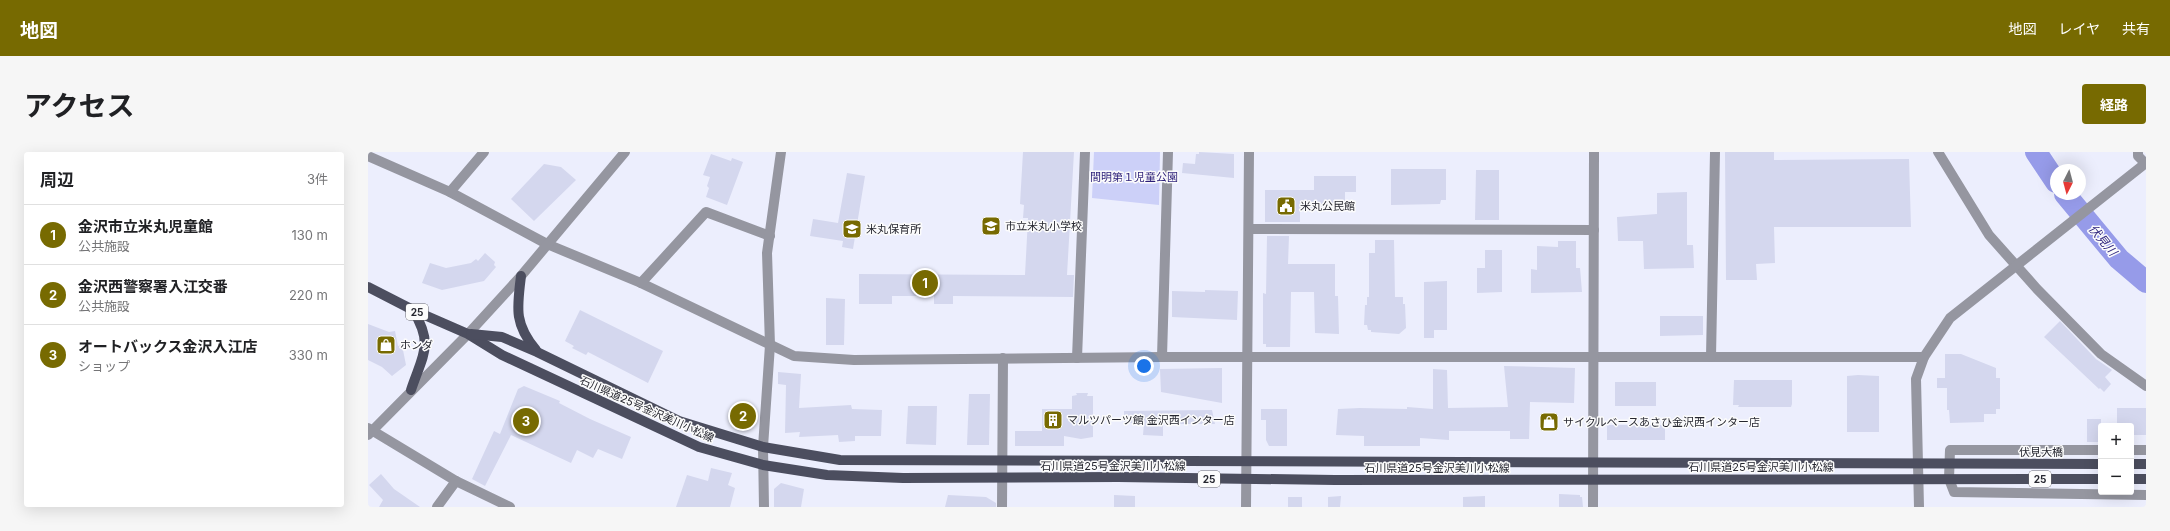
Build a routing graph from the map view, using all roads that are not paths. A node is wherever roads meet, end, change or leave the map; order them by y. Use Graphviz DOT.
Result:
graph roads {
  1 [pos="484,152"];
  2 [pos="625,152"];
  3 [pos="781,152"];
  4 [pos="1086,152"];
  5 [pos="1168,152"];
  6 [pos="1250,152"];
  7 [pos="1594,152"];
  8 [pos="1715,152"];
  9 [pos="1938,152"];
  10 [pos="2138,152"];
  11 [pos="368,156"];
  12 [pos="2146,164"];
  13 [pos="450,192"];
  14 [pos="1250,229"];
  15 [pos="1594,230"];
  16 [pos="770,236"];
  17 [pos="547,244"];
  18 [pos="2017,266"];
  19 [pos="520,276"];
  20 [pos="641,283"];
  21 [pos="368,287"];
  22 [pos="412,310"];
  23 [pos="468,334"];
  24 [pos="770,345"];
  25 [pos="537,352"];
  26 [pos="1162,357"];
  27 [pos="1248,357"];
  28 [pos="1594,357"];
  29 [pos="1711,357"];
  30 [pos="1924,357"];
  31 [pos="1003,358"];
  32 [pos="1077,358"];
  33 [pos="2146,386"];
  34 [pos="411,390"];
  35 [pos="370,431"];
  36 [pos="763,447"];
  37 [pos="2098,450"];
  38 [pos="2134,450"];
  39 [pos="2146,450"];
  40 [pos="1003,460"];
  41 [pos="1246,462"];
  42 [pos="1594,463"];
  43 [pos="1917,463"];
  44 [pos="1981,463"];
  45 [pos="1949,464"];
  46 [pos="2098,464"];
  47 [pos="2134,464"];
  48 [pos="2146,464"];
  49 [pos="763,465"];
  50 [pos="1002,477"];
  51 [pos="1594,479"];
  52 [pos="1919,479"];
  53 [pos="1949,479"];
  54 [pos="2098,479"];
  55 [pos="2134,479"];
  56 [pos="2146,479"];
  57 [pos="1246,480"];
  58 [pos="456,481"];
  59 [pos="2146,495"];
  60 [pos="437,507"];
  61 [pos="510,507"];
  62 [pos="764,507"];
  63 [pos="1002,507"];
  64 [pos="1246,507"];
  65 [pos="1593,507"];
  66 [pos="1919,507"];
  1 -- 13 [label="street"];
  2 -- 17 [label="street"];
  3 -- 16 [label="street"];
  4 -- 32 [label="street"];
  5 -- 26 [label="street"];
  6 -- 14 [label="street"];
  7 -- 15 [label="street"];
  8 -- 29 [label="street"];
  9 -- 18 [label="street"];
  10 -- 12 [label="street"];
  11 -- 13 [label="street"];
  12 -- 18 [label="street"];
  13 -- 17 [label="street"];
  14 -- 15 [label="street"];
  14 -- 27 [label="street"];
  15 -- 28 [label="street"];
  16 -- 20 [label="street"];
  16 -- 24 [label="street"];
  17 -- 19 [label="street"];
  17 -- 20 [label="street"];
  18 -- 30 [label="street"];
  18 -- 33 [label="street"];
  19 -- 23 [label="street"];
  19 -- 25 [label="main road"];
  20 -- 24 [label="street"];
  21 -- 22 [label="main road, 石川県道25号金沢美川小松線 / 25"];
  22 -- 23 [label="main road, 石川県道25号金沢美川小松線 / 25"];
  22 -- 34 [label="main road"];
  23 -- 25 [label="main road, 石川県道25号金沢美川小松線 / 25"];
  23 -- 34 [label="street"];
  23 -- 49 [label="main road, 石川県道25号金沢美川小松線 / 25"];
  24 -- 31 [label="street"];
  24 -- 36 [label="street"];
  25 -- 36 [label="main road, 石川県道25号金沢美川小松線 / 25"];
  26 -- 27 [label="street"];
  26 -- 32 [label="street"];
  27 -- 28 [label="street"];
  27 -- 41 [label="street"];
  28 -- 29 [label="street"];
  28 -- 42 [label="street"];
  29 -- 30 [label="street"];
  30 -- 43 [label="street"];
  31 -- 32 [label="street"];
  31 -- 40 [label="street"];
  34 -- 35 [label="street"];
  35 -- 58 [label="street"];
  36 -- 40 [label="main road, 石川県道25号金沢美川小松線 / 25"];
  36 -- 49 [label="street"];
  37 -- 45 [label="street"];
  38 -- 39 [label="street"];
  40 -- 41 [label="main road, 石川県道25号金沢美川小松線 / 25"];
  40 -- 50 [label="street"];
  41 -- 42 [label="main road, 石川県道25号金沢美川小松線 / 25"];
  41 -- 57 [label="street"];
  42 -- 43 [label="main road, 石川県道25号金沢美川小松線 / 25"];
  42 -- 51 [label="street"];
  43 -- 45 [label="main road, 石川県道25号金沢美川小松線 / 25"];
  43 -- 52 [label="street"];
  44 -- 45 [label="main road, 石川県道25号金沢美川小松線 / 25"];
  44 -- 46 [label="main road, 伏見大橋 / 25"];
  45 -- 53 [label="street"];
  47 -- 48 [label="main road"];
  49 -- 50 [label="main road, 石川県道25号金沢美川小松線 / 25"];
  49 -- 62 [label="street"];
  50 -- 57 [label="main road, 石川県道25号金沢美川小松線 / 25"];
  50 -- 63 [label="street"];
  51 -- 52 [label="main road, 石川県道25号金沢美川小松線 / 25"];
  51 -- 57 [label="main road, 石川県道25号金沢美川小松線 / 25"];
  51 -- 65 [label="street"];
  52 -- 53 [label="main road, 石川県道25号金沢美川小松線 / 25"];
  52 -- 66 [label="street"];
  53 -- 54 [label="main road, 石川県道25号金沢美川小松線 / 25"];
  53 -- 59 [label="street"];
  55 -- 56 [label="main road"];
  57 -- 64 [label="street"];
  58 -- 60 [label="street"];
  58 -- 61 [label="street"];
}
